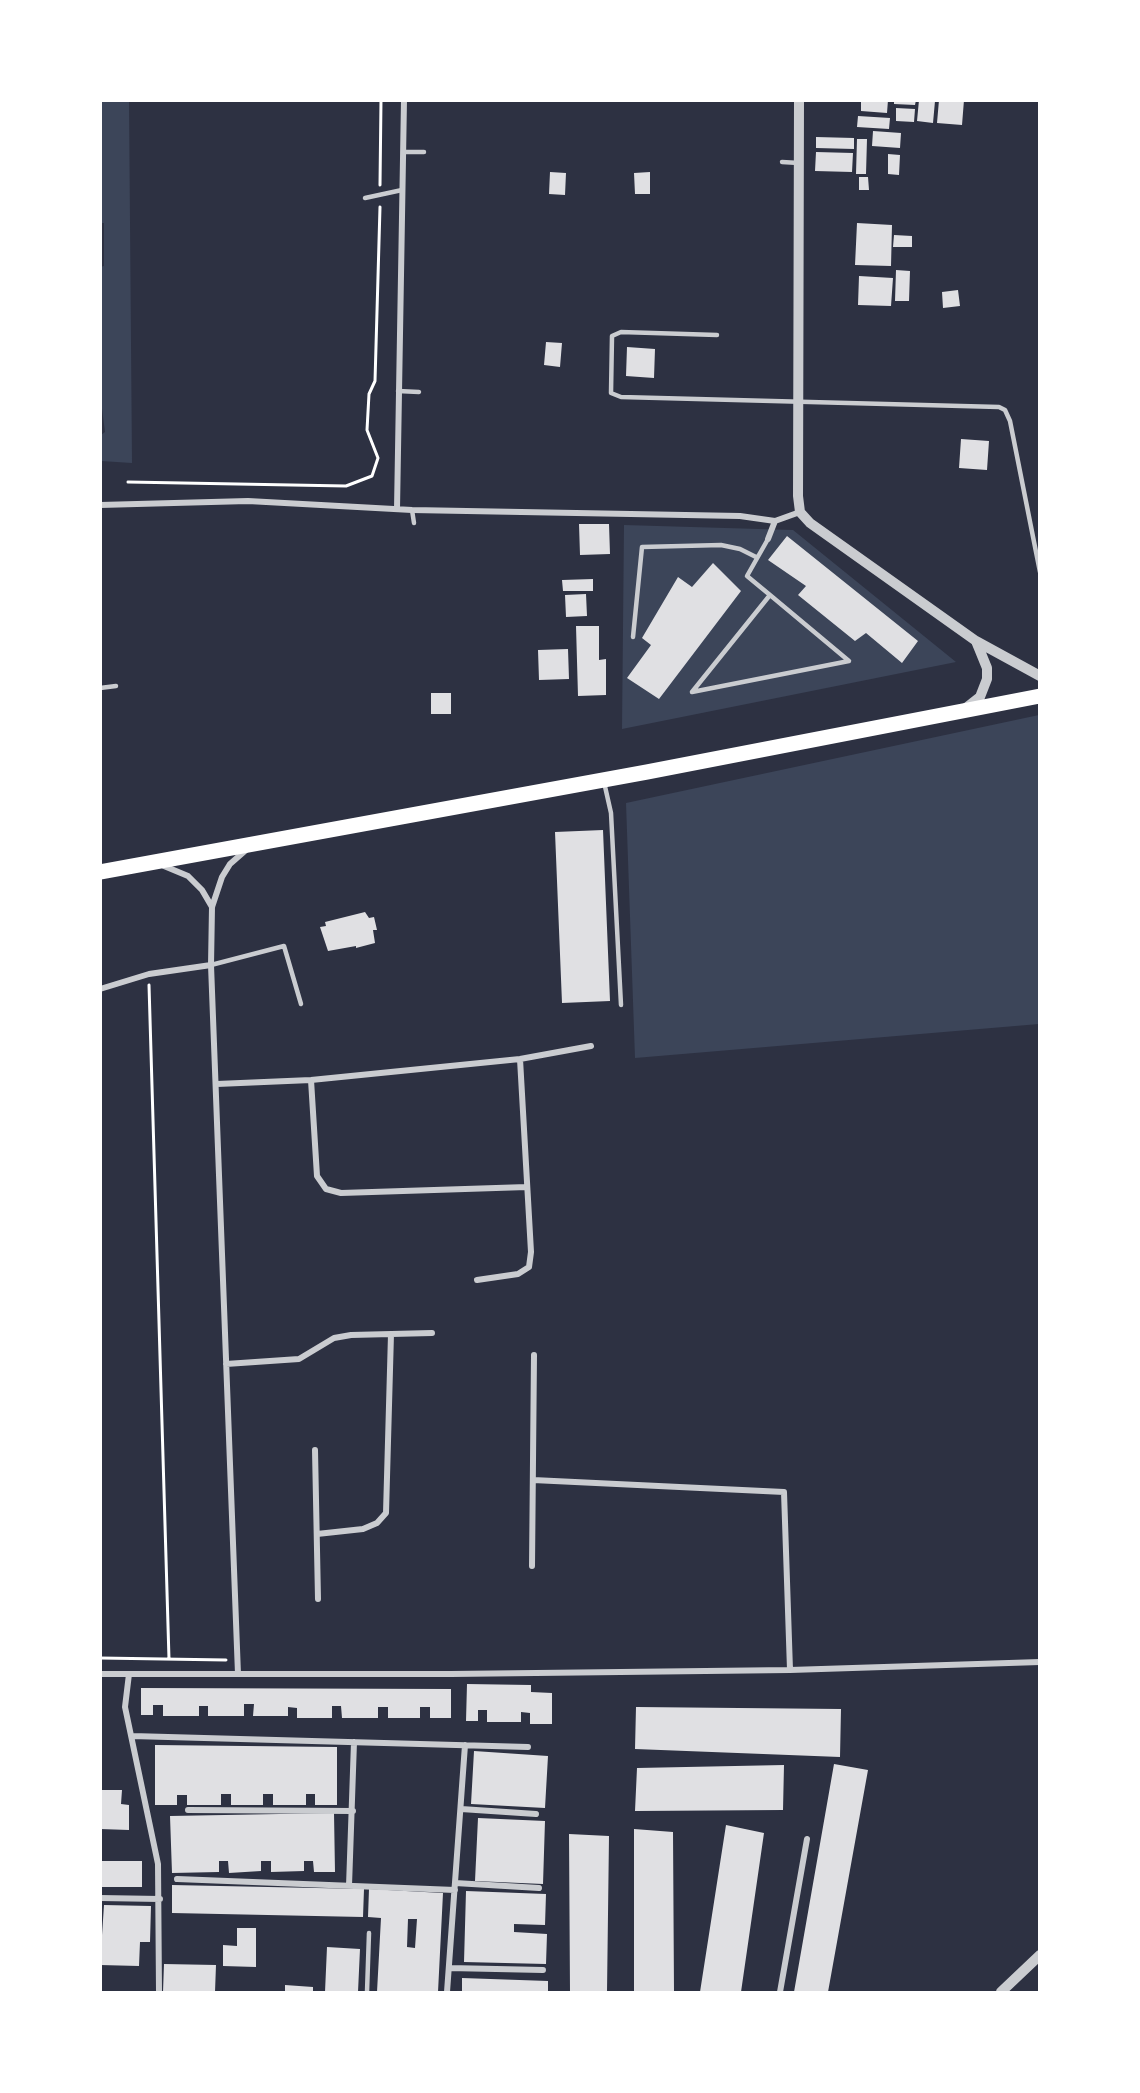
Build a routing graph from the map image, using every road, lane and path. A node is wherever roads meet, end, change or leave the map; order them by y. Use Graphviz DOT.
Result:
graph roads {
  1 [pos="381,100"];
  2 [pos="404,100"];
  3 [pos="799,100"];
  4 [pos="403,152"];
  5 [pos="424,152"];
  6 [pos="783,162"];
  7 [pos="799,163"];
  8 [pos="402,190"];
  9 [pos="380,195"];
  10 [pos="365,198"];
  11 [pos="717,336"];
  12 [pos="398,391"];
  13 [pos="419,392"];
  14 [pos="798,400"];
  15 [pos="128,482"];
  16 [pos="100,505"];
  17 [pos="397,509"];
  18 [pos="412,510"];
  19 [pos="800,512"];
  20 [pos="775,521"];
  21 [pos="414,523"];
  22 [pos="768,539"];
  23 [pos="756,557"];
  24 [pos="1040,572"];
  25 [pos="770,595"];
  26 [pos="633,637"];
  27 [pos="976,641"];
  28 [pos="1040,676"];
  29 [pos="116,686"];
  30 [pos="100,688"];
  31 [pos="1040,696"];
  32 [pos="960,712"];
  33 [pos="603,779"];
  34 [pos="254,845"];
  35 [pos="152,863"];
  36 [pos="100,872"];
  37 [pos="212,907"];
  38 [pos="211,965"];
  39 [pos="149,974"];
  40 [pos="100,989"];
  41 [pos="301,1004"];
  42 [pos="621,1005"];
  43 [pos="591,1046"];
  44 [pos="520,1059"];
  45 [pos="311,1080"];
  46 [pos="217,1084"];
  47 [pos="527,1187"];
  48 [pos="477,1280"];
  49 [pos="391,1334"];
  50 [pos="432,1334"];
  51 [pos="534,1355"];
  52 [pos="226,1364"];
  53 [pos="315,1450"];
  54 [pos="533,1480"];
  55 [pos="317,1534"];
  56 [pos="532,1566"];
  57 [pos="318,1599"];
  58 [pos="100,1658"];
  59 [pos="169,1659"];
  60 [pos="237,1660"];
  61 [pos="1040,1662"];
  62 [pos="790,1670"];
  63 [pos="100,1674"];
  64 [pos="129,1674"];
  65 [pos="238,1674"];
  66 [pos="132,1736"];
  67 [pos="354,1742"];
  68 [pos="465,1745"];
  69 [pos="528,1747"];
  70 [pos="461,1809"];
  71 [pos="188,1810"];
  72 [pos="353,1811"];
  73 [pos="536,1814"];
  74 [pos="807,1839"];
  75 [pos="177,1880"];
  76 [pos="349,1886"];
  77 [pos="455,1887"];
  78 [pos="539,1888"];
  79 [pos="100,1898"];
  80 [pos="160,1899"];
  81 [pos="369,1933"];
  82 [pos="1040,1955"];
  83 [pos="449,1968"];
  84 [pos="543,1970"];
  85 [pos="159,1992"];
  86 [pos="367,1992"];
  87 [pos="447,1992"];
  88 [pos="780,1992"];
  89 [pos="1001,1992"];
  1 -- 9 [label="path"];
  2 -- 4 [label="street"];
  3 -- 7 [label="street"];
  4 -- 5 [label="lane"];
  4 -- 8 [label="street"];
  6 -- 7 [label="lane"];
  7 -- 14 [label="street"];
  8 -- 9 [label="lane"];
  8 -- 12 [label="street"];
  9 -- 10 [label="lane"];
  9 -- 15 [label="path"];
  11 -- 14 [label="lane"];
  12 -- 13 [label="lane"];
  12 -- 17 [label="street"];
  14 -- 19 [label="street"];
  14 -- 24 [label="lane"];
  16 -- 17 [label="street"];
  17 -- 18 [label="street"];
  18 -- 20 [label="street"];
  18 -- 21 [label="lane"];
  19 -- 20 [label="street"];
  19 -- 27 [label="street"];
  20 -- 22 [label="street"];
  22 -- 23 [label="lane"];
  23 -- 25 [label="lane"];
  23 -- 26 [label="lane"];
  25 -- 25 [label="lane"];
  27 -- 28 [label="street"];
  27 -- 32 [label="street"];
  29 -- 30 [label="lane"];
  31 -- 32 [label="main road"];
  32 -- 33 [label="main road"];
  33 -- 34 [label="main road"];
  33 -- 42 [label="lane"];
  34 -- 35 [label="main road"];
  34 -- 37 [label="street"];
  35 -- 36 [label="main road"];
  35 -- 37 [label="street"];
  37 -- 38 [label="street"];
  38 -- 39 [label="street"];
  38 -- 41 [label="lane"];
  38 -- 46 [label="street"];
  39 -- 40 [label="street"];
  39 -- 59 [label="path"];
  43 -- 44 [label="street"];
  44 -- 45 [label="street"];
  44 -- 47 [label="street"];
  45 -- 46 [label="street"];
  45 -- 47 [label="street"];
  46 -- 52 [label="street"];
  47 -- 48 [label="street"];
  49 -- 50 [label="street"];
  49 -- 52 [label="street"];
  49 -- 55 [label="street"];
  51 -- 54 [label="street"];
  52 -- 60 [label="street"];
  53 -- 55 [label="street"];
  54 -- 56 [label="street"];
  54 -- 62 [label="street"];
  55 -- 57 [label="street"];
  58 -- 59 [label="path"];
  59 -- 60 [label="path"];
  60 -- 65 [label="street"];
  61 -- 62 [label="street"];
  62 -- 65 [label="street"];
  63 -- 64 [label="street"];
  64 -- 65 [label="street"];
  64 -- 66 [label="street"];
  66 -- 67 [label="street"];
  66 -- 80 [label="street"];
  67 -- 68 [label="street"];
  67 -- 72 [label="street"];
  68 -- 69 [label="street"];
  68 -- 70 [label="street"];
  70 -- 73 [label="street"];
  70 -- 77 [label="street"];
  71 -- 72 [label="street"];
  72 -- 76 [label="street"];
  74 -- 88 [label="street"];
  75 -- 76 [label="street"];
  76 -- 77 [label="street"];
  77 -- 78 [label="street"];
  77 -- 83 [label="street"];
  79 -- 80 [label="street"];
  80 -- 85 [label="street"];
  81 -- 86 [label="lane"];
  82 -- 89 [label="street"];
  83 -- 84 [label="street"];
  83 -- 87 [label="street"];
}
